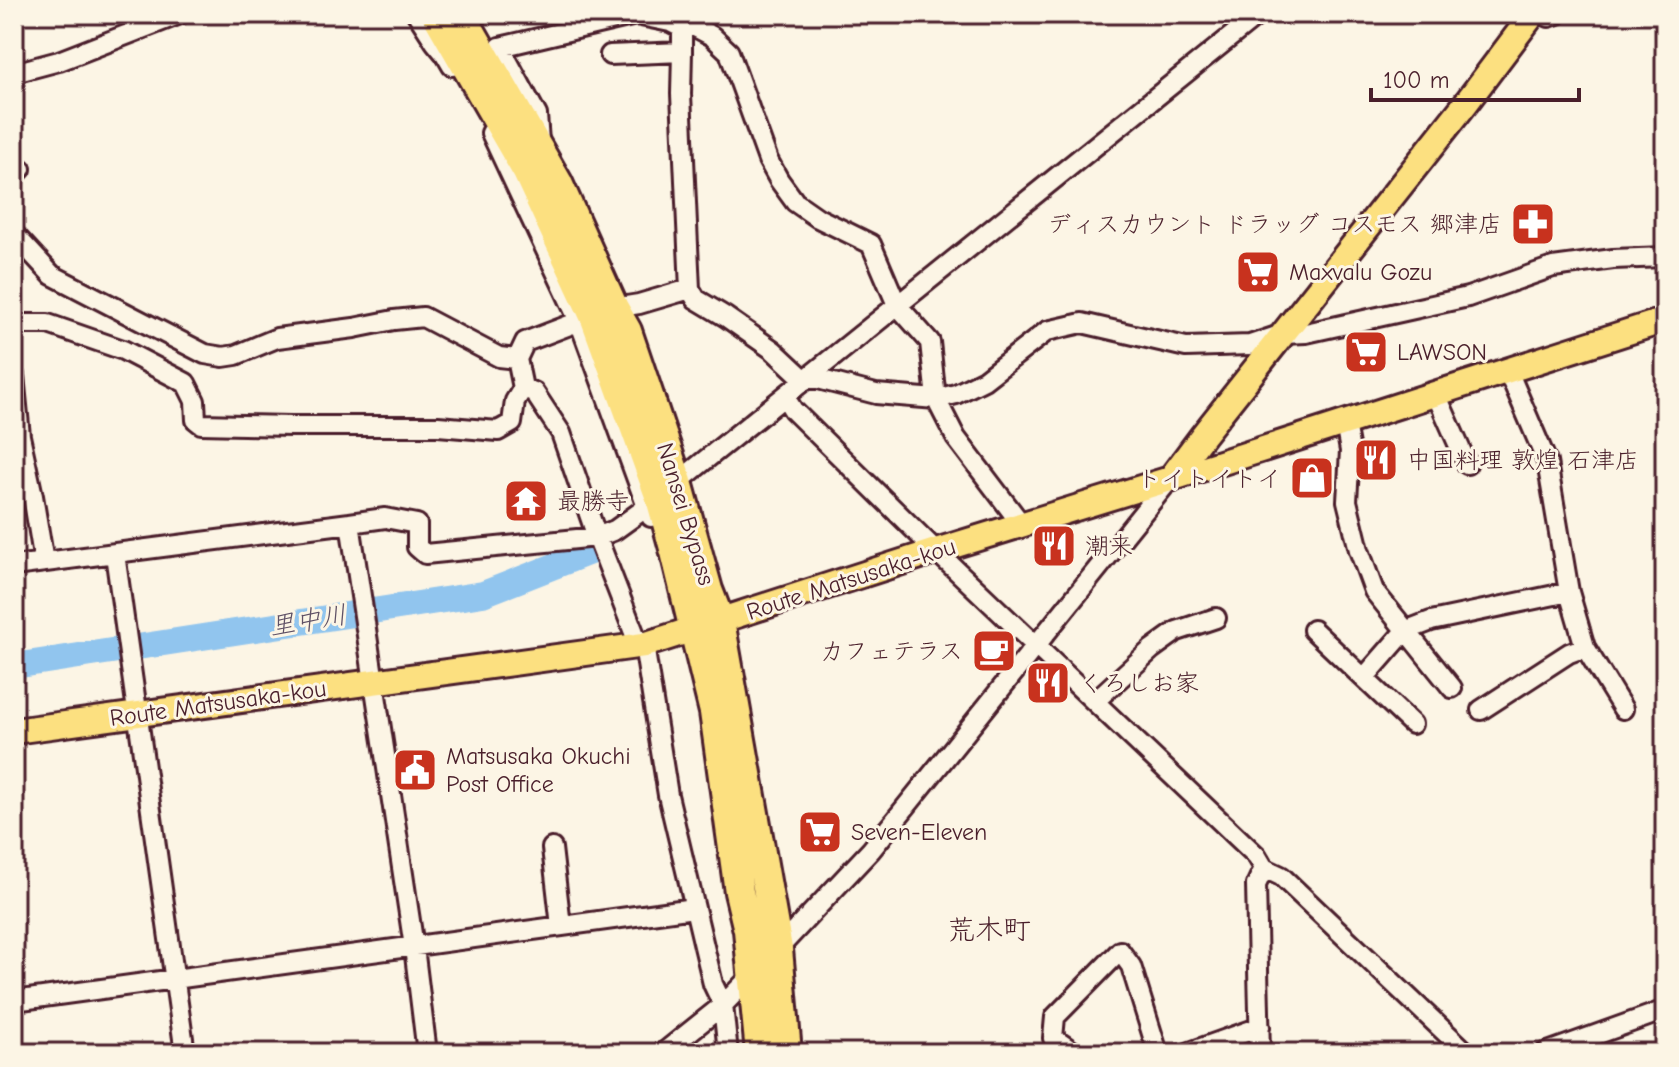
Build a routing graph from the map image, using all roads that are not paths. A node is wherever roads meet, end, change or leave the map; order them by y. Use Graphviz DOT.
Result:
graph roads {
  1 [pos="180,14"];
  2 [pos="417,14"];
  3 [pos="436,14"];
  4 [pos="461,14"];
  5 [pos="1259,14"];
  6 [pos="1533,14"];
  7 [pos="1543,14"];
  8 [pos="1557,14"];
  9 [pos="686,21"];
  10 [pos="446,46"];
  11 [pos="682,52"];
  12 [pos="610,55"];
  13 [pos="14,73"];
  14 [pos="539,149"];
  15 [pos="14,234"];
  16 [pos="1665,257"];
  17 [pos="690,289"];
  18 [pos="897,305"];
  19 [pos="596,315"];
  20 [pos="1665,320"];
  21 [pos="14,324"];
  22 [pos="1283,334"];
  23 [pos="517,359"];
  24 [pos="1508,371"];
  25 [pos="14,375"];
  26 [pos="804,379"];
  27 [pos="523,388"];
  28 [pos="1436,394"];
  29 [pos="785,397"];
  30 [pos="936,399"];
  31 [pos="16,408"];
  32 [pos="1345,423"];
  33 [pos="1467,464"];
  34 [pos="1170,479"];
  35 [pos="678,482"];
  36 [pos="647,507"];
  37 [pos="350,523"];
  38 [pos="1022,525"];
  39 [pos="597,537"];
  40 [pos="936,551"];
  41 [pos="675,552"];
  42 [pos="115,554"];
  43 [pos="44,562"];
  44 [pos="14,566"];
  45 [pos="1569,592"];
  46 [pos="1216,618"];
  47 [pos="707,625"];
  48 [pos="1313,630"];
  49 [pos="1405,631"];
  50 [pos="644,645"];
  51 [pos="1036,645"];
  52 [pos="1585,647"];
  53 [pos="1364,678"];
  54 [pos="373,682"];
  55 [pos="1452,688"];
  56 [pos="1095,701"];
  57 [pos="1623,709"];
  58 [pos="1481,710"];
  59 [pos="137,714"];
  60 [pos="1412,724"];
  61 [pos="14,731"];
  62 [pos="552,848"];
  63 [pos="1264,868"];
  64 [pos="694,908"];
  65 [pos="561,926"];
  66 [pos="414,947"];
  67 [pos="778,949"];
  68 [pos="751,976"];
  69 [pos="175,979"];
  70 [pos="14,1001"];
  71 [pos="723,1005"];
  72 [pos="1665,1010"];
  73 [pos="1260,1027"];
  74 [pos="185,1053"];
  75 [pos="427,1053"];
  76 [pos="663,1053"];
  77 [pos="728,1053"];
  78 [pos="760,1053"];
  79 [pos="787,1053"];
  80 [pos="1075,1053"];
  81 [pos="1158,1053"];
  82 [pos="1187,1053"];
  83 [pos="1260,1053"];
  84 [pos="1467,1053"];
  85 [pos="1545,1053"];
  1 -- 13 [label="street"];
  2 -- 10 [label="street"];
  3 -- 10 [label="highway, Nansei Bypass"];
  4 -- 14 [label="highway, Nansei Bypass"];
  5 -- 18 [label="street"];
  6 -- 22 [label="main road"];
  7 -- 8 [label="street"];
  9 -- 11 [label="street"];
  9 -- 14 [label="street"];
  9 -- 18 [label="street"];
  10 -- 19 [label="highway, Nansei Bypass"];
  11 -- 12 [label="street"];
  11 -- 17 [label="street"];
  14 -- 19 [label="highway, Nansei Bypass"];
  15 -- 23 [label="street"];
  16 -- 22 [label="street"];
  17 -- 19 [label="street"];
  17 -- 26 [label="street"];
  18 -- 26 [label="street"];
  18 -- 30 [label="street"];
  19 -- 23 [label="street"];
  19 -- 35 [label="highway, Nansei Bypass"];
  19 -- 36 [label="street"];
  19 -- 41 [label="highway, Nansei Bypass"];
  20 -- 24 [label="main road, Route Matsusaka-kou"];
  21 -- 27 [label="street"];
  22 -- 30 [label="street"];
  22 -- 34 [label="main road"];
  23 -- 27 [label="street"];
  24 -- 28 [label="main road, Route Matsusaka-kou"];
  24 -- 45 [label="street"];
  25 -- 31 [label="street"];
  26 -- 29 [label="street"];
  26 -- 30 [label="street"];
  27 -- 39 [label="street"];
  28 -- 32 [label="main road, Route Matsusaka-kou"];
  28 -- 33 [label="street"];
  29 -- 35 [label="street"];
  29 -- 40 [label="street"];
  30 -- 38 [label="street"];
  31 -- 43 [label="street"];
  32 -- 34 [label="main road, Route Matsusaka-kou"];
  32 -- 49 [label="street"];
  34 -- 38 [label="main road, Route Matsusaka-kou"];
  34 -- 51 [label="street"];
  35 -- 47 [label="highway, Nansei Bypass"];
  36 -- 39 [label="street"];
  36 -- 41 [label="street"];
  37 -- 39 [label="street"];
  37 -- 42 [label="street"];
  37 -- 54 [label="street"];
  38 -- 40 [label="main road, Route Matsusaka-kou"];
  39 -- 50 [label="street"];
  40 -- 47 [label="main road, Route Matsusaka-kou"];
  40 -- 51 [label="street"];
  41 -- 47 [label="highway, Nansei Bypass"];
  42 -- 43 [label="street"];
  42 -- 59 [label="street"];
  43 -- 44 [label="street"];
  45 -- 49 [label="street"];
  45 -- 52 [label="street"];
  46 -- 56 [label="street"];
  47 -- 50 [label="main road, Route Matsusaka-kou"];
  47 -- 67 [label="highway, Nansei Bypass"];
  47 -- 68 [label="highway, Nansei Bypass"];
  48 -- 53 [label="street"];
  49 -- 53 [label="street"];
  49 -- 55 [label="street"];
  50 -- 54 [label="main road, Route Matsusaka-kou"];
  50 -- 64 [label="street"];
  51 -- 56 [label="street"];
  51 -- 67 [label="street"];
  52 -- 57 [label="street"];
  52 -- 58 [label="street"];
  53 -- 60 [label="street"];
  54 -- 59 [label="main road, Route Matsusaka-kou"];
  54 -- 66 [label="street"];
  56 -- 63 [label="street"];
  59 -- 61 [label="main road, Route Matsusaka-kou"];
  59 -- 69 [label="street"];
  62 -- 65 [label="street"];
  63 -- 73 [label="street"];
  63 -- 84 [label="street"];
  64 -- 65 [label="street"];
  64 -- 71 [label="street"];
  65 -- 66 [label="street"];
  66 -- 69 [label="street"];
  66 -- 75 [label="street"];
  67 -- 68 [label="street"];
  67 -- 79 [label="highway, Nansei Bypass"];
  68 -- 71 [label="street"];
  68 -- 78 [label="highway, Nansei Bypass"];
  69 -- 70 [label="street"];
  69 -- 74 [label="street"];
  71 -- 76 [label="street"];
  71 -- 77 [label="street"];
  72 -- 85 [label="street"];
  73 -- 82 [label="street"];
  73 -- 83 [label="street"];
  80 -- 81 [label="street"];
}
